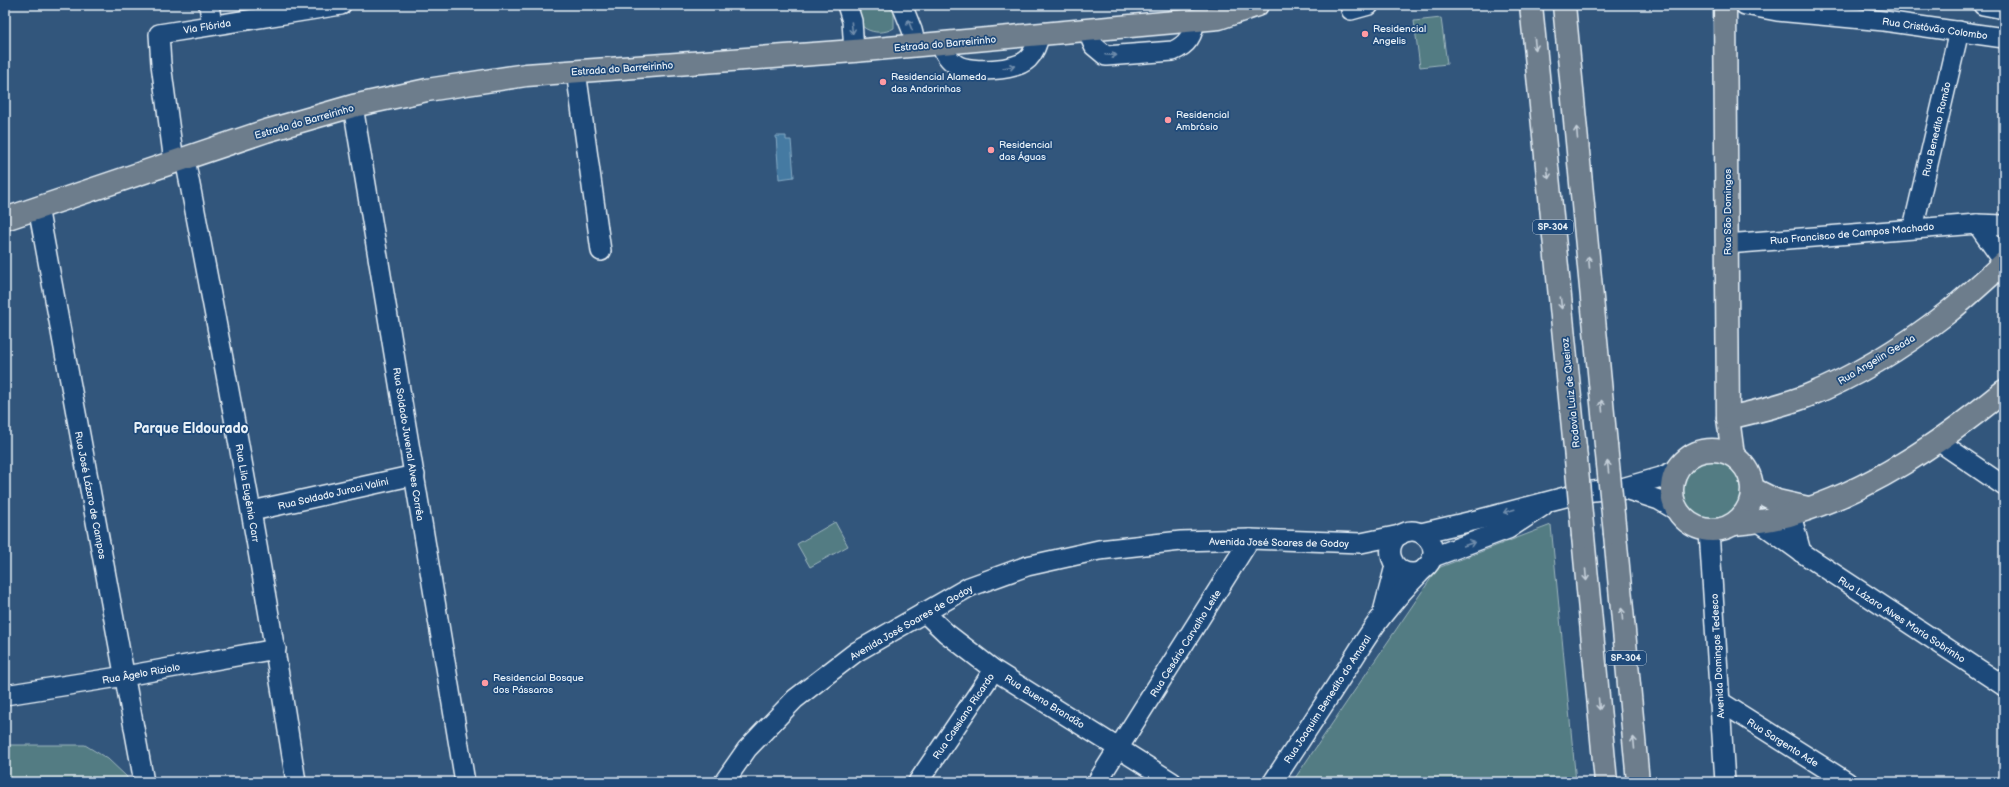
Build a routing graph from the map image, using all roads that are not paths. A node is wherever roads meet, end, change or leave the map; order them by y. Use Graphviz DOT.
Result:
graph roads {
  1 [pos="209,5"];
  2 [pos="341,5"];
  3 [pos="848,5"];
  4 [pos="902,5"];
  5 [pos="1257,5"];
  6 [pos="1369,5"];
  7 [pos="1531,5"];
  8 [pos="1564,5"];
  9 [pos="1725,5"];
  10 [pos="1745,5"];
  11 [pos="1982,5"];
  12 [pos="1790,9"];
  13 [pos="2004,9"];
  14 [pos="1351,10"];
  15 [pos="1194,20"];
  16 [pos="212,26"];
  17 [pos="1087,30"];
  18 [pos="1959,31"];
  19 [pos="1040,34"];
  20 [pos="2004,38"];
  21 [pos="940,43"];
  22 [pos="916,46"];
  23 [pos="854,51"];
  24 [pos="576,71"];
  25 [pos="353,106"];
  26 [pos="168,121"];
  27 [pos="180,160"];
  28 [pos="38,207"];
  29 [pos="5,219"];
  30 [pos="1977,224"];
  31 [pos="2004,225"];
  32 [pos="1913,228"];
  33 [pos="1727,244"];
  34 [pos="601,251"];
  35 [pos="2004,263"];
  36 [pos="2004,391"];
  37 [pos="1728,418"];
  38 [pos="1938,441"];
  39 [pos="1708,449"];
  40 [pos="1734,455"];
  41 [pos="1676,470"];
  42 [pos="415,475"];
  43 [pos="2004,486"];
  44 [pos="1622,488"];
  45 [pos="1752,489"];
  46 [pos="1547,502"];
  47 [pos="1797,509"];
  48 [pos="1676,510"];
  49 [pos="252,511"];
  50 [pos="1758,521"];
  51 [pos="1735,524"];
  52 [pos="1709,531"];
  53 [pos="1421,533"];
  54 [pos="1400,535"];
  55 [pos="1250,539"];
  56 [pos="1361,543"];
  57 [pos="1801,552"];
  58 [pos="1433,557"];
  59 [pos="1393,563"];
  60 [pos="1420,572"];
  61 [pos="924,612"];
  62 [pos="1382,616"];
  63 [pos="276,649"];
  64 [pos="994,670"];
  65 [pos="125,676"];
  66 [pos="2004,686"];
  67 [pos="5,695"];
  68 [pos="1719,701"];
  69 [pos="1119,748"];
  70 [pos="144,782"];
  71 [pos="296,782"];
  72 [pos="465,782"];
  73 [pos="724,782"];
  74 [pos="918,782"];
  75 [pos="1097,782"];
  76 [pos="1172,782"];
  77 [pos="1273,782"];
  78 [pos="1606,782"];
  79 [pos="1638,782"];
  80 [pos="1725,782"];
  81 [pos="1847,782"];
  1 -- 16 [label="street"];
  2 -- 16 [label="street, Via Flórida"];
  3 -- 23 [label="street, one-way"];
  22 -- 4 [label="street, one-way"];
  5 -- 15 [label="main road, Estrada do Barreirinho"];
  6 -- 14 [label="street"];
  7 -- 78 [label="main road, Rodovia Luiz de Queiroz / SP-304, one-way, bridge"];
  79 -- 8 [label="main road, SP-304, one-way, bridge"];
  9 -- 33 [label="main road, Rua São Domingos"];
  10 -- 12 [label="street, Rua Cristóvão Colombo"];
  11 -- 13 [label="street"];
  12 -- 18 [label="street, Rua Cristóvão Colombo"];
  15 -- 17 [label="main road, Estrada do Barreirinho"];
  17 -- 15 [label="street, one-way"];
  16 -- 26 [label="street, Via Flórida"];
  17 -- 19 [label="main road, Estrada do Barreirinho"];
  18 -- 20 [label="street, Rua Cristóvão Colombo"];
  18 -- 32 [label="street, Rua Benedito Romão"];
  19 -- 21 [label="main road, Estrada do Barreirinho"];
  21 -- 19 [label="street, one-way"];
  21 -- 22 [label="main road, Estrada do Barreirinho"];
  22 -- 23 [label="main road, Estrada do Barreirinho"];
  23 -- 24 [label="main road, Estrada do Barreirinho"];
  24 -- 25 [label="main road, Estrada do Barreirinho"];
  24 -- 34 [label="street"];
  25 -- 27 [label="main road, Estrada do Barreirinho"];
  25 -- 42 [label="street, Rua Soldado Juvenal Alves Corrêa"];
  26 -- 27 [label="street, Rua Lila Eugênia Carr"];
  27 -- 28 [label="main road, Estrada do Barreirinho"];
  27 -- 49 [label="street, Rua Lila Eugênia Carr"];
  28 -- 29 [label="main road, Estrada do Barreirinho"];
  28 -- 65 [label="street, Rua José Lázaro de Campos"];
  30 -- 31 [label="street, Rua Francisco de Campos Machado"];
  30 -- 32 [label="street, Rua Francisco de Campos Machado"];
  30 -- 35 [label="street"];
  32 -- 33 [label="street, Rua Francisco de Campos Machado"];
  33 -- 37 [label="main road, Rua São Domingos"];
  35 -- 37 [label="main road, Rua Angelin Geada"];
  36 -- 38 [label="main road"];
  37 -- 39 [label="main road"];
  37 -- 40 [label="main road, Rua São Domingos"];
  38 -- 43 [label="street"];
  38 -- 47 [label="main road"];
  39 -- 40 [label="main road"];
  39 -- 41 [label="main road"];
  40 -- 45 [label="main road"];
  41 -- 44 [label="street"];
  41 -- 48 [label="main road"];
  42 -- 49 [label="street, Rua Soldado Juraci Valini"];
  42 -- 72 [label="street, Rua Soldado Juvenal Alves Corrêa"];
  44 -- 46 [label="street"];
  44 -- 48 [label="street"];
  45 -- 47 [label="main road"];
  45 -- 51 [label="main road"];
  46 -- 53 [label="street, one-way"];
  58 -- 46 [label="street, one-way"];
  47 -- 50 [label="main road"];
  47 -- 57 [label="street"];
  48 -- 52 [label="main road"];
  49 -- 63 [label="street, Rua Lila Eugênia Carr"];
  50 -- 51 [label="main road"];
  50 -- 57 [label="street, Rua Lázaro Alves Maria Sobrinho"];
  51 -- 52 [label="main road"];
  52 -- 68 [label="street, Avenida Domingos Tedesco"];
  53 -- 54 [label="street"];
  53 -- 58 [label="street"];
  54 -- 56 [label="street, Avenida José Soares de Godoy"];
  54 -- 59 [label="street"];
  55 -- 56 [label="street, Avenida José Soares de Godoy"];
  55 -- 61 [label="street, Avenida José Soares de Godoy"];
  55 -- 69 [label="street, Rua Cesário Carvalho Leite"];
  56 -- 59 [label="street, Avenida José Soares de Godoy"];
  57 -- 66 [label="street, Rua Lázaro Alves Maria Sobrinho"];
  58 -- 60 [label="street"];
  59 -- 60 [label="street"];
  59 -- 62 [label="street, Rua Joaquim Benedito do Amaral"];
  60 -- 62 [label="street, Rua Joaquim Benedito do Amaral"];
  61 -- 64 [label="street, Rua Bueno Brandão"];
  61 -- 73 [label="street, Avenida José Soares de Godoy"];
  62 -- 77 [label="street, Rua Joaquim Benedito do Amaral"];
  63 -- 65 [label="street, Rua Âgelo Riziolo"];
  63 -- 71 [label="street, Rua Lila Eugênia Carr"];
  64 -- 69 [label="street, Rua Bueno Brandão"];
  64 -- 74 [label="street, Rua Cassiano Ricardo"];
  65 -- 67 [label="street, Rua Âgelo Riziolo"];
  65 -- 70 [label="street, Rua José Lázaro de Campos"];
  68 -- 80 [label="street, Avenida Domingos Tedesco"];
  68 -- 81 [label="street, Rua Sargento Ade"];
  69 -- 75 [label="street, Rua Cesário Carvalho Leite"];
  69 -- 76 [label="street, Rua Bueno Brandão"];
}
